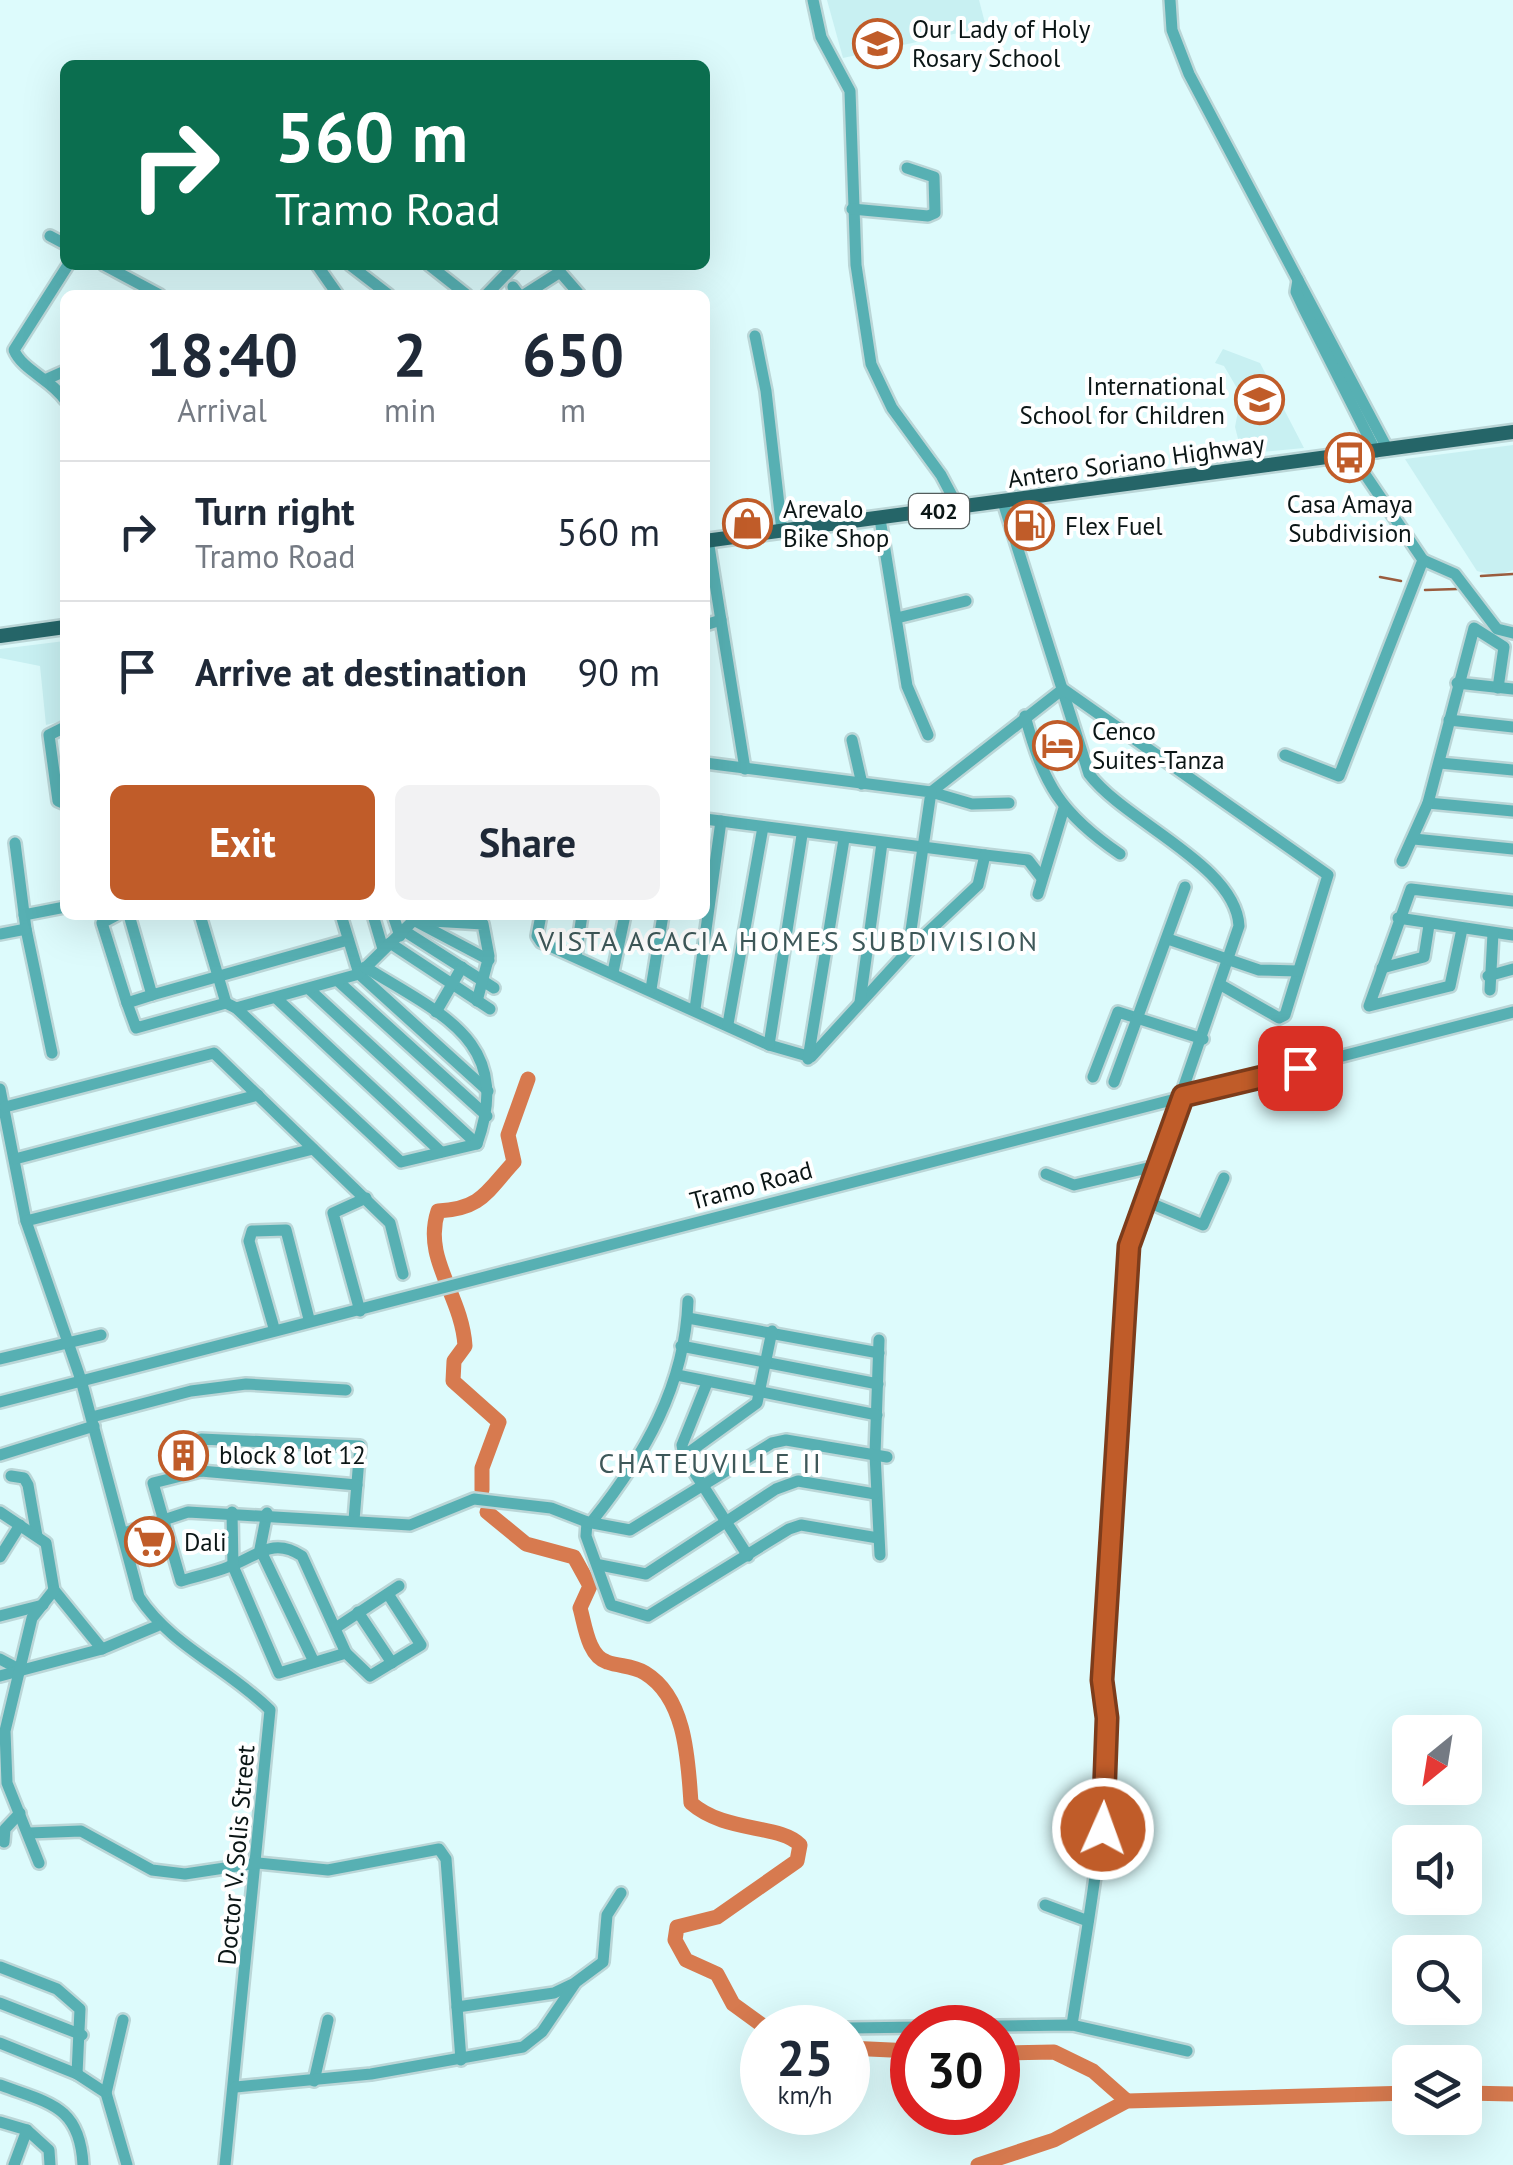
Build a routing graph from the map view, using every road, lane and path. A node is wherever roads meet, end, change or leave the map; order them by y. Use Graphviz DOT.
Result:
graph roads {
  1 [pos="813,0"];
  2 [pos="1170,0"];
  3 [pos="907,168"];
  4 [pos="852,209"];
  5 [pos="50,236"];
  6 [pos="60,241"];
  7 [pos="65,270"];
  8 [pos="113,270"];
  9 [pos="356,270"];
  10 [pos="435,270"];
  11 [pos="509,270"];
  12 [pos="151,290"];
  13 [pos="382,290"];
  14 [pos="461,290"];
  15 [pos="491,290"];
  16 [pos="522,290"];
  17 [pos="576,290"];
  18 [pos="754,336"];
  19 [pos="60,373"];
  20 [pos="47,379"];
  21 [pos="60,394"];
  22 [pos="1513,432"];
  23 [pos="1382,451"];
  24 [pos="1352,455"];
  25 [pos="1003,502"];
  26 [pos="960,508"];
  27 [pos="880,519"];
  28 [pos="782,531"];
  29 [pos="710,540"];
  30 [pos="1423,560"];
  31 [pos="710,562"];
  32 [pos="966,601"];
  33 [pos="896,618"];
  34 [pos="721,620"];
  35 [pos="710,623"];
  36 [pos="60,627"];
  37 [pos="1513,633"];
  38 [pos="0,636"];
  39 [pos="1457,683"];
  40 [pos="1063,688"];
  41 [pos="1498,688"];
  42 [pos="1513,689"];
  43 [pos="1026,716"];
  44 [pos="1449,720"];
  45 [pos="1513,727"];
  46 [pos="60,729"];
  47 [pos="928,735"];
  48 [pos="852,740"];
  49 [pos="1285,755"];
  50 [pos="1440,763"];
  51 [pos="710,764"];
  52 [pos="59,766"];
  53 [pos="746,769"];
  54 [pos="1513,770"];
  55 [pos="862,784"];
  56 [pos="931,792"];
  57 [pos="60,802"];
  58 [pos="1428,803"];
  59 [pos="1009,804"];
  60 [pos="1064,808"];
  61 [pos="1513,811"];
  62 [pos="710,820"];
  63 [pos="722,821"];
  64 [pos="764,827"];
  65 [pos="802,835"];
  66 [pos="844,839"];
  67 [pos="1414,839"];
  68 [pos="14,843"];
  69 [pos="882,843"];
  70 [pos="924,846"];
  71 [pos="1513,849"];
  72 [pos="1120,854"];
  73 [pos="985,855"];
  74 [pos="1402,861"];
  75 [pos="1042,878"];
  76 [pos="1185,887"];
  77 [pos="1038,894"];
  78 [pos="1513,902"];
  79 [pos="710,904"];
  80 [pos="60,908"];
  81 [pos="24,915"];
  82 [pos="1398,918"];
  83 [pos="103,920"];
  84 [pos="130,920"];
  85 [pos="201,920"];
  86 [pos="342,920"];
  87 [pos="377,920"];
  88 [pos="393,920"];
  89 [pos="411,920"];
  90 [pos="417,920"];
  91 [pos="436,920"];
  92 [pos="540,920"];
  93 [pos="581,920"];
  94 [pos="624,920"];
  95 [pos="663,920"];
  96 [pos="708,920"];
  97 [pos="1429,925"];
  98 [pos="1462,929"];
  99 [pos="26,930"];
  100 [pos="1493,933"];
  101 [pos="0,934"];
  102 [pos="1513,936"];
  103 [pos="348,940"];
  104 [pos="395,940"];
  105 [pos="1168,940"];
  106 [pos="908,951"];
  107 [pos="576,956"];
  108 [pos="488,960"];
  109 [pos="1231,960"];
  110 [pos="462,967"];
  111 [pos="1382,968"];
  112 [pos="1513,969"];
  113 [pos="1259,970"];
  114 [pos="362,971"];
  115 [pos="1298,971"];
  116 [pos="613,972"];
  117 [pos="1488,976"];
  118 [pos="218,977"];
  119 [pos="339,982"];
  120 [pos="452,984"];
  121 [pos="488,984"];
  122 [pos="1221,985"];
  123 [pos="1294,985"];
  124 [pos="309,989"];
  125 [pos="651,989"];
  126 [pos="1490,990"];
  127 [pos="152,995"];
  128 [pos="276,998"];
  129 [pos="477,1001"];
  130 [pos="128,1003"];
  131 [pos="860,1003"];
  132 [pos="231,1006"];
  133 [pos="1369,1006"];
  134 [pos="695,1008"];
  135 [pos="490,1009"];
  136 [pos="436,1012"];
  137 [pos="1513,1012"];
  138 [pos="1140,1018"];
  139 [pos="1364,1020"];
  140 [pos="728,1024"];
  141 [pos="1204,1039"];
  142 [pos="769,1046"];
  143 [pos="52,1053"];
  144 [pos="808,1059"];
  145 [pos="1093,1077"];
  146 [pos="1114,1082"];
  147 [pos="0,1089"];
  148 [pos="490,1093"];
  149 [pos="258,1095"];
  150 [pos="1183,1096"];
  151 [pos="5,1108"];
  152 [pos="487,1116"];
  153 [pos="478,1144"];
  154 [pos="313,1149"];
  155 [pos="440,1152"];
  156 [pos="15,1158"];
  157 [pos="1156,1166"];
  158 [pos="1046,1174"];
  159 [pos="1224,1178"];
  160 [pos="366,1198"];
  161 [pos="1143,1200"];
  162 [pos="26,1221"];
  163 [pos="403,1274"];
  164 [pos="688,1302"];
  165 [pos="360,1311"];
  166 [pos="688,1318"];
  167 [pos="309,1320"];
  168 [pos="274,1328"];
  169 [pos="772,1330"];
  170 [pos="101,1335"];
  171 [pos="66,1342"];
  172 [pos="681,1346"];
  173 [pos="0,1358"];
  174 [pos="765,1362"];
  175 [pos="677,1375"];
  176 [pos="81,1380"];
  177 [pos="707,1383"];
  178 [pos="878,1384"];
  179 [pos="346,1390"];
  180 [pos="760,1392"];
  181 [pos="0,1402"];
  182 [pos="877,1415"];
  183 [pos="93,1421"];
  184 [pos="0,1455"];
  185 [pos="881,1455"];
  186 [pos="684,1456"];
  187 [pos="202,1471"];
  188 [pos="11,1476"];
  189 [pos="357,1484"];
  190 [pos="704,1488"];
  191 [pos="875,1494"];
  192 [pos="0,1512"];
  193 [pos="232,1512"];
  194 [pos="267,1513"];
  195 [pos="162,1520"];
  196 [pos="354,1520"];
  197 [pos="590,1521"];
  198 [pos="726,1522"];
  199 [pos="20,1525"];
  200 [pos="124,1532"];
  201 [pos="37,1536"];
  202 [pos="878,1538"];
  203 [pos="260,1549"];
  204 [pos="880,1555"];
  205 [pos="748,1556"];
  206 [pos="0,1558"];
  207 [pos="600,1564"];
  208 [pos="232,1566"];
  209 [pos="399,1586"];
  210 [pos="54,1590"];
  211 [pos="388,1594"];
  212 [pos="44,1606"];
  213 [pos="358,1612"];
  214 [pos="0,1616"];
  215 [pos="158,1626"];
  216 [pos="337,1627"];
  217 [pos="102,1649"];
  218 [pos="346,1653"];
  219 [pos="0,1659"];
  220 [pos="314,1662"];
  221 [pos="392,1663"];
  222 [pos="16,1670"];
  223 [pos="0,1676"];
  224 [pos="2,1731"];
  225 [pos="2,1764"];
  226 [pos="4,1786"];
  227 [pos="20,1813"];
  228 [pos="28,1833"];
  229 [pos="4,1842"];
  230 [pos="39,1863"];
  231 [pos="258,1863"];
  232 [pos="621,1893"];
  233 [pos="1045,1905"];
  234 [pos="1088,1920"];
  235 [pos="0,1968"];
  236 [pos="576,1982"];
  237 [pos="0,2003"];
  238 [pos="457,2007"];
  239 [pos="123,2020"];
  240 [pos="328,2020"];
  241 [pos="1072,2025"];
  242 [pos="870,2028"];
  243 [pos="82,2035"];
  244 [pos="0,2043"];
  245 [pos="1187,2051"];
  246 [pos="461,2060"];
  247 [pos="77,2074"];
  248 [pos="314,2081"];
  249 [pos="0,2085"];
  250 [pos="236,2087"];
  251 [pos="106,2094"];
  252 [pos="0,2122"];
  253 [pos="26,2130"];
  254 [pos="14,2165"];
  255 [pos="50,2165"];
  256 [pos="83,2165"];
  257 [pos="127,2165"];
  258 [pos="226,2165"];
  1 -- 4 [label="street"];
  2 -- 23 [label="street"];
  3 -- 4 [label="street"];
  4 -- 26 [label="street"];
  5 -- 6 [label="street"];
  7 -- 20 [label="street"];
  8 -- 12 [label="street"];
  9 -- 13 [label="street"];
  10 -- 14 [label="street"];
  11 -- 15 [label="street"];
  16 -- 17 [label="street"];
  18 -- 28 [label="street"];
  19 -- 20 [label="street"];
  20 -- 21 [label="street"];
  22 -- 23 [label="main road, Antero Soriano Highway / 402"];
  23 -- 24 [label="main road, Antero Soriano Highway / 402"];
  24 -- 25 [label="main road, Antero Soriano Highway / 402"];
  24 -- 30 [label="street"];
  25 -- 26 [label="main road, Antero Soriano Highway / 402"];
  25 -- 40 [label="street"];
  26 -- 27 [label="main road, Antero Soriano Highway / 402"];
  27 -- 28 [label="main road, Antero Soriano Highway / 402"];
  27 -- 33 [label="street"];
  28 -- 29 [label="main road, Antero Soriano Highway / 402"];
  30 -- 37 [label="street"];
  30 -- 49 [label="street"];
  31 -- 34 [label="street"];
  32 -- 33 [label="street"];
  33 -- 47 [label="street"];
  34 -- 35 [label="street"];
  34 -- 53 [label="street"];
  36 -- 38 [label="main road"];
  39 -- 41 [label="street"];
  39 -- 41 [label="street"];
  39 -- 44 [label="street"];
  40 -- 43 [label="street"];
  40 -- 109 [label="street"];
  40 -- 115 [label="street"];
  41 -- 42 [label="street"];
  43 -- 56 [label="street"];
  43 -- 60 [label="street"];
  44 -- 45 [label="street"];
  44 -- 50 [label="street"];
  46 -- 52 [label="street"];
  48 -- 55 [label="street"];
  50 -- 54 [label="street"];
  50 -- 58 [label="street"];
  51 -- 53 [label="street"];
  52 -- 57 [label="street"];
  53 -- 55 [label="street"];
  55 -- 56 [label="street"];
  56 -- 59 [label="street"];
  56 -- 70 [label="street"];
  58 -- 61 [label="street"];
  58 -- 67 [label="street"];
  60 -- 72 [label="street"];
  60 -- 75 [label="street"];
  62 -- 63 [label="street"];
  63 -- 64 [label="street"];
  63 -- 79 [label="street"];
  64 -- 65 [label="street"];
  64 -- 140 [label="street"];
  65 -- 66 [label="street"];
  65 -- 142 [label="street"];
  66 -- 69 [label="street"];
  66 -- 144 [label="street"];
  67 -- 71 [label="street"];
  67 -- 74 [label="street"];
  68 -- 81 [label="street"];
  69 -- 70 [label="street"];
  69 -- 131 [label="street"];
  70 -- 73 [label="street"];
  70 -- 106 [label="street"];
  73 -- 75 [label="street"];
  73 -- 106 [label="street"];
  75 -- 77 [label="street"];
  76 -- 105 [label="street"];
  78 -- 82 [label="street"];
  80 -- 81 [label="street"];
  81 -- 99 [label="street"];
  82 -- 97 [label="street"];
  82 -- 111 [label="street"];
  83 -- 130 [label="street"];
  84 -- 127 [label="street"];
  85 -- 118 [label="street"];
  86 -- 103 [label="street"];
  87 -- 104 [label="street"];
  88 -- 104 [label="street"];
  89 -- 104 [label="street"];
  90 -- 108 [label="street"];
  91 -- 108 [label="street"];
  92 -- 107 [label="street"];
  93 -- 107 [label="street"];
  94 -- 116 [label="street"];
  95 -- 125 [label="street"];
  96 -- 134 [label="street"];
  97 -- 98 [label="street"];
  97 -- 111 [label="street"];
  98 -- 100 [label="street"];
  98 -- 133 [label="street"];
  99 -- 101 [label="street"];
  99 -- 143 [label="street"];
  100 -- 102 [label="street"];
  100 -- 117 [label="street"];
  103 -- 114 [label="street"];
  103 -- 118 [label="street"];
  104 -- 110 [label="street"];
  104 -- 114 [label="street"];
  104 -- 120 [label="street"];
  105 -- 109 [label="street"];
  105 -- 138 [label="street"];
  106 -- 131 [label="street"];
  107 -- 116 [label="street"];
  108 -- 121 [label="street"];
  109 -- 113 [label="street"];
  109 -- 122 [label="street"];
  110 -- 120 [label="street"];
  110 -- 121 [label="street"];
  111 -- 133 [label="street"];
  112 -- 117 [label="street"];
  113 -- 115 [label="street"];
  113 -- 123 [label="street"];
  114 -- 119 [label="street"];
  114 -- 136 [label="street"];
  114 -- 148 [label="street"];
  115 -- 123 [label="street"];
  116 -- 125 [label="street"];
  117 -- 126 [label="street"];
  118 -- 127 [label="street"];
  118 -- 132 [label="street"];
  119 -- 124 [label="street"];
  119 -- 152 [label="street"];
  120 -- 129 [label="street"];
  120 -- 136 [label="street"];
  121 -- 129 [label="street"];
  122 -- 123 [label="street"];
  122 -- 141 [label="street"];
  124 -- 128 [label="street"];
  124 -- 153 [label="street"];
  125 -- 134 [label="street"];
  127 -- 130 [label="street"];
  128 -- 132 [label="street"];
  128 -- 155 [label="street"];
  129 -- 135 [label="street"];
  130 -- 132 [label="street"];
  131 -- 144 [label="street"];
  132 -- 155 [label="street"];
  133 -- 139 [label="street"];
  134 -- 140 [label="street"];
  136 -- 148 [label="street"];
  137 -- 150 [label="street, Tramo Road"];
  138 -- 141 [label="street"];
  138 -- 145 [label="street"];
  138 -- 146 [label="street"];
  140 -- 142 [label="street"];
  141 -- 150 [label="street"];
  142 -- 144 [label="street"];
  147 -- 151 [label="street, Doctor V. Solis Street"];
  148 -- 152 [label="street"];
  149 -- 151 [label="street"];
  149 -- 154 [label="street"];
  149 -- 156 [label="street"];
  150 -- 157 [label="street"];
  150 -- 165 [label="street, Tramo Road"];
  151 -- 156 [label="street, Doctor V. Solis Street"];
  152 -- 153 [label="street"];
  153 -- 155 [label="street"];
  154 -- 160 [label="street"];
  154 -- 162 [label="street"];
  156 -- 162 [label="street, Doctor V. Solis Street"];
  157 -- 158 [label="street"];
  157 -- 161 [label="street"];
  159 -- 161 [label="street"];
  160 -- 163 [label="street"];
  160 -- 165 [label="street"];
  161 -- 234 [label="street"];
  162 -- 171 [label="street, Doctor V. Solis Street"];
  164 -- 166 [label="street"];
  165 -- 167 [label="street, Tramo Road"];
  166 -- 169 [label="street"];
  166 -- 172 [label="street"];
  167 -- 168 [label="street, Tramo Road"];
  167 -- 168 [label="street"];
  168 -- 176 [label="street, Tramo Road"];
  169 -- 174 [label="street"];
  169 -- 178 [label="street"];
  170 -- 171 [label="street"];
  171 -- 173 [label="street"];
  171 -- 176 [label="street, Doctor V. Solis Street"];
  172 -- 174 [label="street"];
  172 -- 175 [label="street"];
  174 -- 178 [label="street"];
  174 -- 180 [label="street"];
  175 -- 177 [label="street"];
  175 -- 197 [label="street"];
  176 -- 181 [label="street, Tramo Road"];
  176 -- 183 [label="street, Doctor V. Solis Street"];
  177 -- 180 [label="street"];
  177 -- 186 [label="street"];
  178 -- 182 [label="street"];
  179 -- 183 [label="street"];
  180 -- 182 [label="street"];
  180 -- 186 [label="street"];
  182 -- 185 [label="street"];
  183 -- 184 [label="street"];
  183 -- 200 [label="street, Doctor V. Solis Street"];
  185 -- 190 [label="street"];
  185 -- 191 [label="street"];
  186 -- 190 [label="street"];
  187 -- 189 [label="street"];
  187 -- 189 [label="street"];
  187 -- 195 [label="street"];
  188 -- 201 [label="street"];
  189 -- 196 [label="street"];
  190 -- 197 [label="street"];
  190 -- 198 [label="street"];
  191 -- 198 [label="street"];
  191 -- 202 [label="street"];
  192 -- 199 [label="street"];
  193 -- 194 [label="street"];
  193 -- 195 [label="street"];
  193 -- 208 [label="street"];
  194 -- 196 [label="street"];
  194 -- 203 [label="street"];
  195 -- 200 [label="street"];
  195 -- 208 [label="street"];
  196 -- 197 [label="street"];
  197 -- 207 [label="street"];
  198 -- 205 [label="street"];
  198 -- 207 [label="street"];
  199 -- 201 [label="street"];
  199 -- 206 [label="street"];
  200 -- 215 [label="street, Doctor V. Solis Street"];
  201 -- 210 [label="street"];
  202 -- 204 [label="street"];
  202 -- 205 [label="street"];
  203 -- 208 [label="street"];
  203 -- 216 [label="street"];
  203 -- 220 [label="street"];
  205 -- 207 [label="street"];
  208 -- 220 [label="street"];
  209 -- 211 [label="street"];
  210 -- 212 [label="street"];
  210 -- 217 [label="street"];
  211 -- 213 [label="street"];
  211 -- 221 [label="street"];
  212 -- 214 [label="street"];
  212 -- 222 [label="street"];
  213 -- 216 [label="street"];
  213 -- 221 [label="street"];
  215 -- 217 [label="street"];
  215 -- 231 [label="street, Doctor V. Solis Street"];
  216 -- 218 [label="street"];
  217 -- 222 [label="street"];
  218 -- 220 [label="street"];
  218 -- 221 [label="street"];
  219 -- 222 [label="street"];
  222 -- 223 [label="street"];
  222 -- 224 [label="street"];
  224 -- 225 [label="street"];
  225 -- 226 [label="street"];
  226 -- 227 [label="street"];
  227 -- 228 [label="street"];
  227 -- 229 [label="street"];
  228 -- 230 [label="street"];
  228 -- 231 [label="street"];
  231 -- 238 [label="street"];
  231 -- 250 [label="street, Doctor V. Solis Street"];
  232 -- 236 [label="street"];
  233 -- 234 [label="street"];
  234 -- 241 [label="street"];
  235 -- 243 [label="street"];
  236 -- 238 [label="street"];
  236 -- 246 [label="street"];
  237 -- 243 [label="street"];
  238 -- 246 [label="street"];
  239 -- 251 [label="street"];
  240 -- 248 [label="street"];
  241 -- 242 [label="street"];
  241 -- 245 [label="street"];
  243 -- 247 [label="street"];
  244 -- 247 [label="street"];
  246 -- 248 [label="street"];
  247 -- 251 [label="street"];
  248 -- 250 [label="street"];
  249 -- 256 [label="street"];
  250 -- 258 [label="street, Doctor V. Solis Street"];
  251 -- 257 [label="street"];
  252 -- 253 [label="street"];
  253 -- 254 [label="street"];
  253 -- 255 [label="street"];
}
